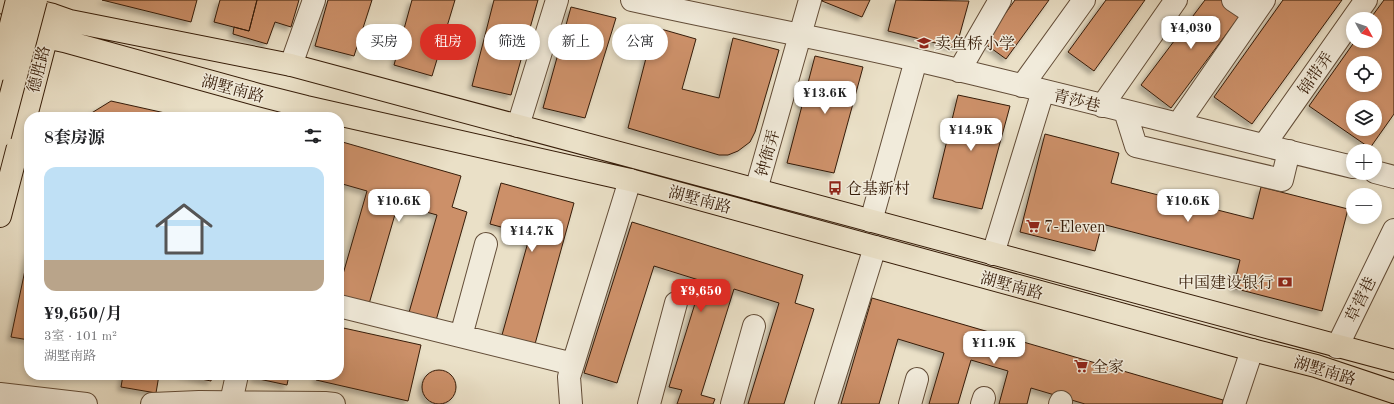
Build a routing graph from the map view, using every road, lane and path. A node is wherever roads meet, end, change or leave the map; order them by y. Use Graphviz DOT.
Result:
graph roads {
  1 [pos="17,0"];
  2 [pos="36,0"];
  3 [pos="314,0"];
  4 [pos="557,0"];
  5 [pos="632,0"];
  6 [pos="810,0"];
  7 [pos="1000,0"];
  8 [pos="1084,0"];
  9 [pos="1176,0"];
  10 [pos="1233,0"];
  11 [pos="1366,0"];
  12 [pos="0,2"];
  13 [pos="55,7"];
  14 [pos="1259,7"];
  15 [pos="0,27"];
  16 [pos="800,35"];
  17 [pos="46,38"];
  18 [pos="916,60"];
  19 [pos="291,65"];
  20 [pos="0,69"];
  21 [pos="959,71"];
  22 [pos="1022,86"];
  23 [pos="1043,91"];
  24 [pos="1102,106"];
  25 [pos="1125,111"];
  26 [pos="27,112"];
  27 [pos="305,112"];
  28 [pos="344,120"];
  29 [pos="24,123"];
  30 [pos="1178,124"];
  31 [pos="518,126"];
  32 [pos="0,136"];
  33 [pos="1264,145"];
  34 [pos="1289,151"];
  35 [pos="1346,165"];
  36 [pos="1382,174"];
  37 [pos="1394,177"];
  38 [pos="630,180"];
  39 [pos="756,190"];
  40 [pos="0,216"];
  41 [pos="871,221"];
  42 [pos="1394,230"];
  43 [pos="486,244"];
  44 [pos="875,247"];
  45 [pos="993,254"];
  46 [pos="676,303"];
  47 [pos="344,307"];
  48 [pos="754,326"];
  49 [pos="461,336"];
  50 [pos="1337,347"];
  51 [pos="1252,350"];
  52 [pos="1394,361"];
  53 [pos="573,364"];
  54 [pos="917,378"];
  55 [pos="236,380"];
  56 [pos="1394,392"];
  57 [pos="0,394"];
  58 [pos="49,402"];
  59 [pos="231,402"];
  60 [pos="185,403"];
  61 [pos="254,403"];
  62 [pos="86,404"];
  63 [pos="152,404"];
  64 [pos="328,404"];
  65 [pos="571,404"];
  66 [pos="649,404"];
  67 [pos="732,404"];
  68 [pos="826,404"];
  69 [pos="910,404"];
  70 [pos="1234,404"];
  1 -- 20 [label="main road, bridge"];
  2 -- 32 [label="main road, bridge"];
  3 -- 19 [label="street"];
  4 -- 31 [label="street"];
  5 -- 16 [label="street, 青莎巷"];
  6 -- 16 [label="street, 钟衙弄"];
  7 -- 21 [label="street"];
  8 -- 22 [label="street"];
  9 -- 24 [label="street"];
  10 -- 14 [label="street"];
  11 -- 33 [label="street, 锦带弄"];
  12 -- 13 [label="main road, 湖墅南路"];
  13 -- 17 [label="main road, 德胜路"];
  13 -- 19 [label="main road, 湖墅南路"];
  14 -- 30 [label="street"];
  15 -- 17 [label="main road, 湖墅南路"];
  16 -- 18 [label="street, 青莎巷"];
  16 -- 39 [label="street, 钟衙弄"];
  17 -- 26 [label="main road, 德胜路"];
  17 -- 27 [label="main road, 湖墅南路"];
  18 -- 21 [label="street, 青莎巷"];
  18 -- 41 [label="street"];
  19 -- 31 [label="main road, 湖墅南路"];
  21 -- 22 [label="street, 青莎巷"];
  22 -- 23 [label="street, 青莎巷"];
  23 -- 24 [label="street, 青莎巷"];
  23 -- 45 [label="street"];
  24 -- 25 [label="street, 青莎巷"];
  25 -- 30 [label="street, 青莎巷"];
  25 -- 34 [label="street"];
  28 -- 38 [label="main road, 湖墅南路"];
  29 -- 40 [label="main road, 德胜路"];
  30 -- 33 [label="street, 青莎巷"];
  31 -- 39 [label="main road, 湖墅南路"];
  33 -- 34 [label="street, 青莎巷"];
  34 -- 35 [label="street, 青莎巷"];
  36 -- 37 [label="street"];
  38 -- 44 [label="main road, 湖墅南路"];
  38 -- 53 [label="street"];
  39 -- 41 [label="main road, 湖墅南路"];
  41 -- 45 [label="main road, 湖墅南路"];
  42 -- 50 [label="street, 草营巷"];
  43 -- 49 [label="street"];
  44 -- 51 [label="main road, 湖墅南路"];
  44 -- 68 [label="street"];
  45 -- 50 [label="main road, 湖墅南路"];
  46 -- 66 [label="street"];
  47 -- 49 [label="street"];
  48 -- 67 [label="street"];
  49 -- 53 [label="street"];
  50 -- 52 [label="main road, 湖墅南路"];
  51 -- 56 [label="main road, 湖墅南路"];
  51 -- 70 [label="street"];
  53 -- 65 [label="street"];
  54 -- 69 [label="street"];
  55 -- 59 [label="street"];
  57 -- 58 [label="street"];
  58 -- 62 [label="street"];
  59 -- 60 [label="street"];
  59 -- 61 [label="street"];
  60 -- 63 [label="street"];
  61 -- 64 [label="street"];
}
